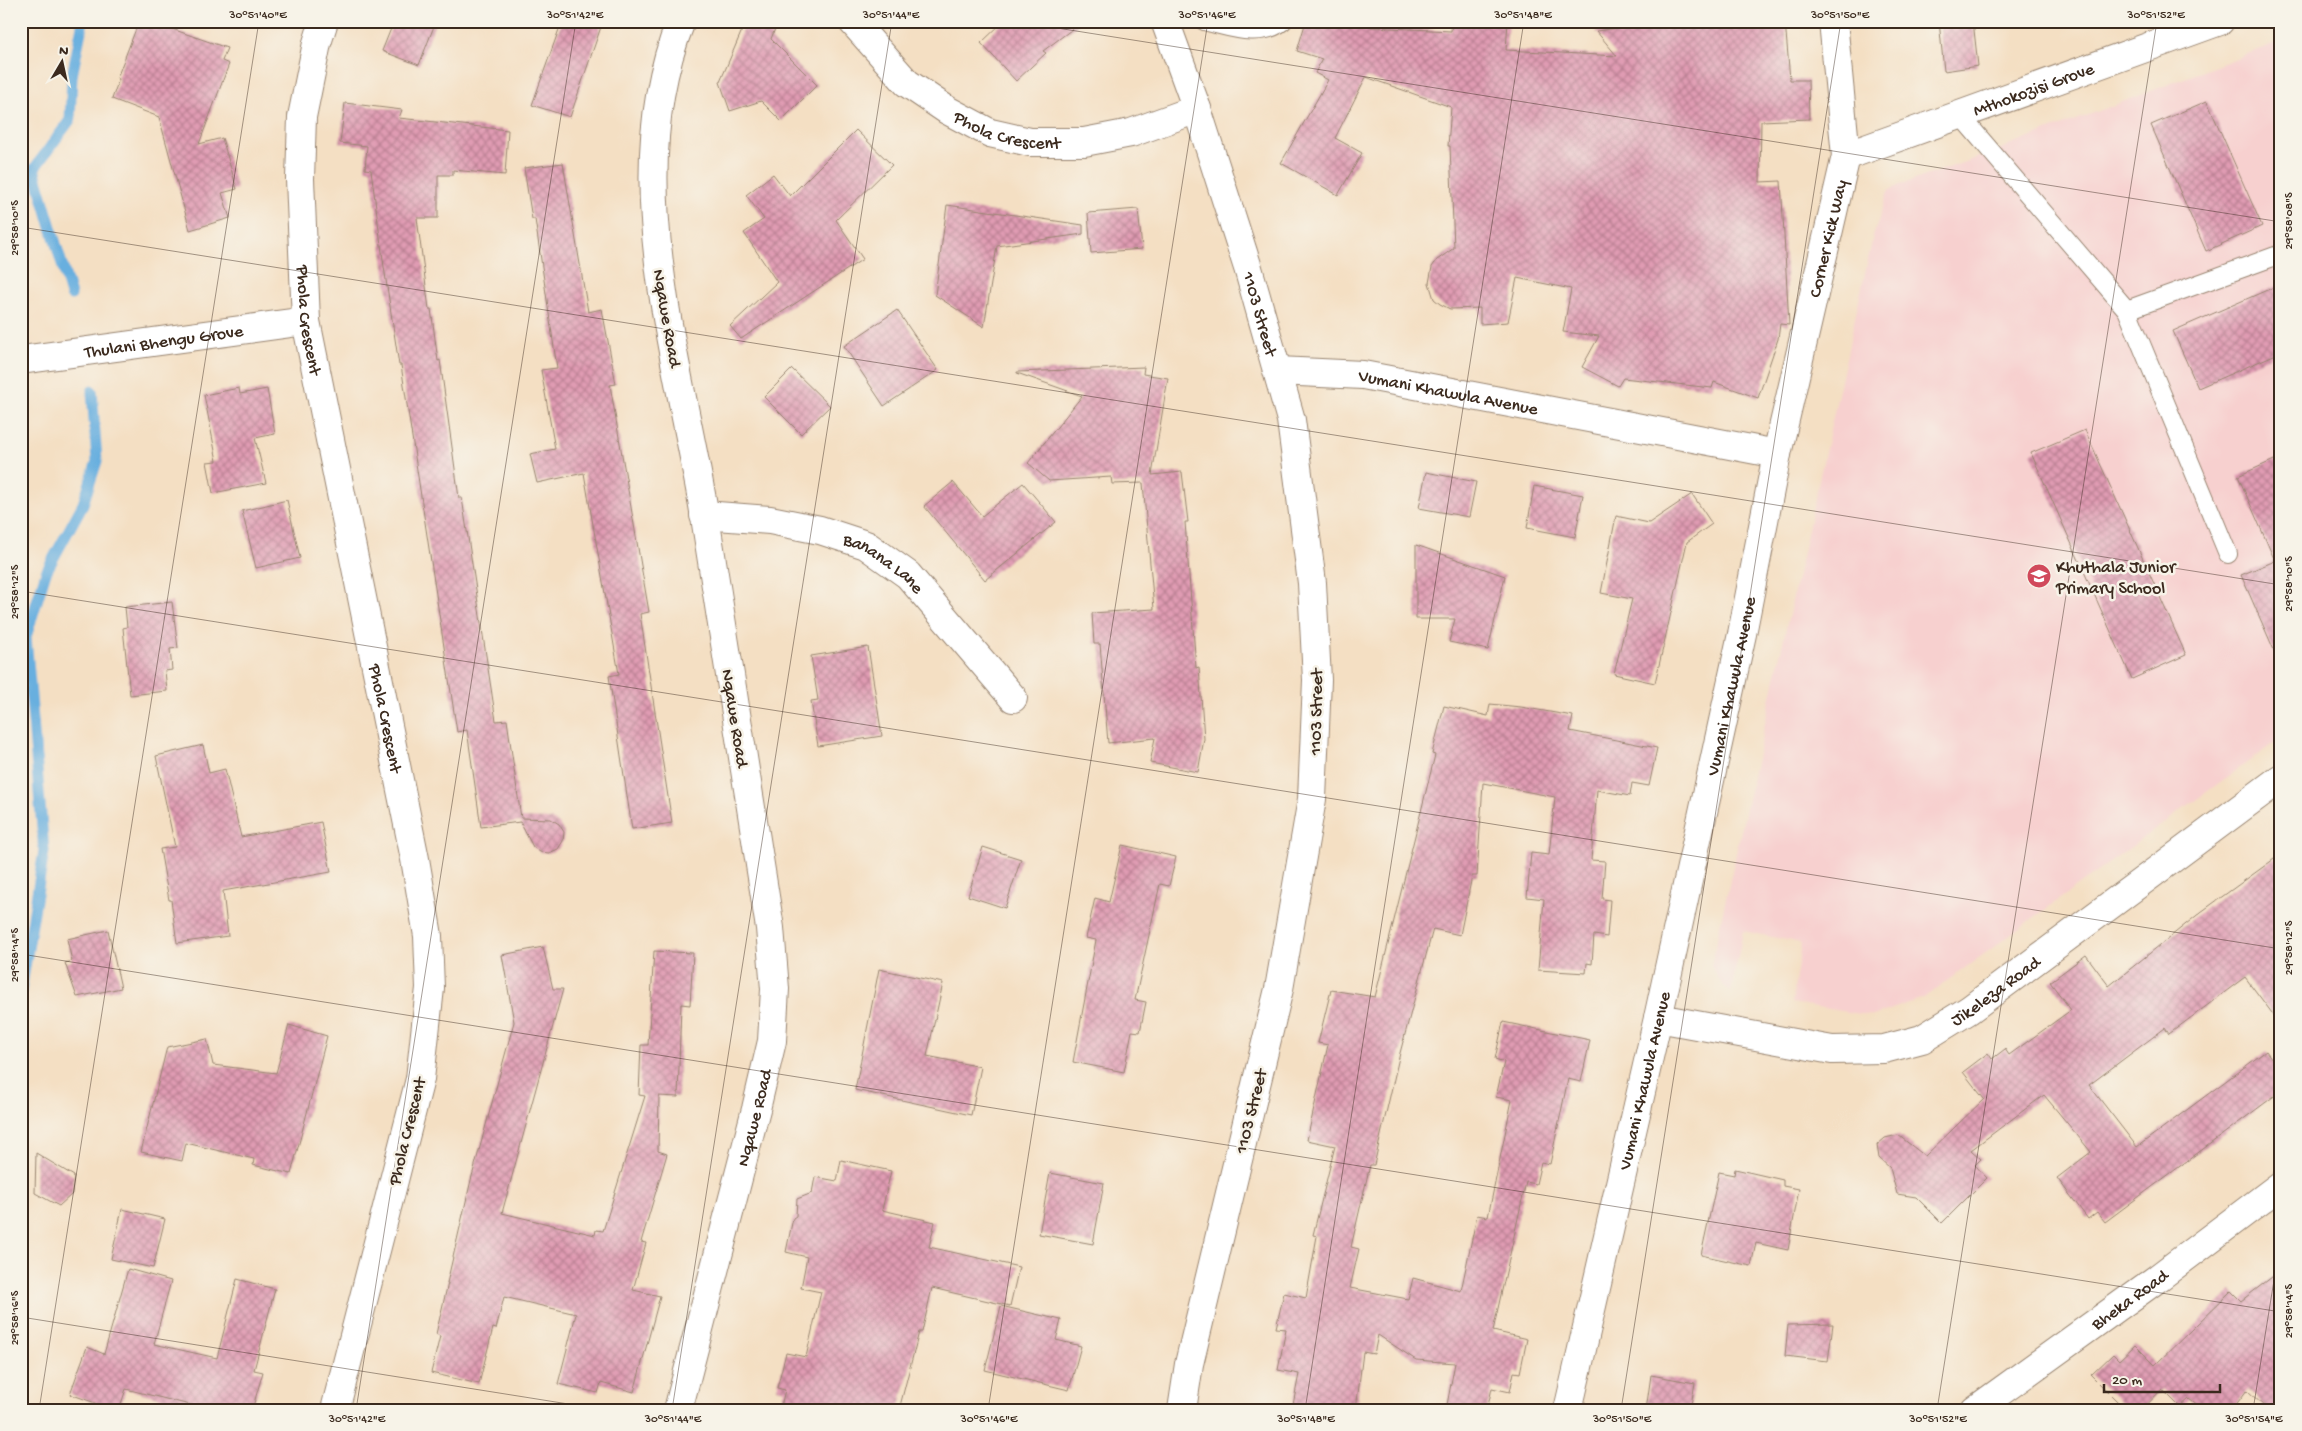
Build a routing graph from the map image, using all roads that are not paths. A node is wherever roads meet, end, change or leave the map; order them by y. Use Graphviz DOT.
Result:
graph roads {
  1 [pos="324,21"];
  2 [pos="681,21"];
  3 [pos="852,21"];
  4 [pos="1164,21"];
  5 [pos="1204,21"];
  6 [pos="1283,21"];
  7 [pos="1832,21"];
  8 [pos="2220,21"];
  9 [pos="1197,109"];
  10 [pos="1960,114"];
  11 [pos="1846,156"];
  12 [pos="2281,254"];
  13 [pos="2127,310"];
  14 [pos="306,321"];
  15 [pos="21,360"];
  16 [pos="1278,371"];
  17 [pos="1777,454"];
  18 [pos="704,515"];
  19 [pos="2228,554"];
  20 [pos="1013,698"];
  21 [pos="2281,778"];
  22 [pos="1658,1018"];
  23 [pos="2281,1185"];
  24 [pos="335,1410"];
  25 [pos="678,1410"];
  26 [pos="1182,1410"];
  27 [pos="1568,1410"];
  28 [pos="1975,1410"];
  1 -- 14 [label="street, Phola Crescent"];
  2 -- 18 [label="street, Nqawe Road"];
  3 -- 9 [label="street, Phola Crescent"];
  4 -- 9 [label="street, 1103 Street"];
  5 -- 6 [label="lane"];
  7 -- 11 [label="street, Corner Kick Way"];
  8 -- 10 [label="street, Mthokozisi Grove"];
  9 -- 16 [label="street, 1103 Street"];
  10 -- 11 [label="street, Mthokozisi Grove"];
  10 -- 13 [label="lane"];
  11 -- 17 [label="street, Corner Kick Way"];
  12 -- 13 [label="lane"];
  13 -- 19 [label="lane"];
  14 -- 15 [label="street, Thulani Bhengu Grove"];
  14 -- 24 [label="street, Phola Crescent"];
  16 -- 17 [label="street, Vumani Khawula Avenue"];
  16 -- 26 [label="street, 1103 Street"];
  17 -- 22 [label="street, Vumani Khawula Avenue"];
  18 -- 20 [label="street, Banana Lane"];
  18 -- 25 [label="street, Nqawe Road"];
  21 -- 22 [label="street, Jikeleza Road"];
  22 -- 27 [label="street, Vumani Khawula Avenue"];
  23 -- 28 [label="street, Bheka Road"];
}
